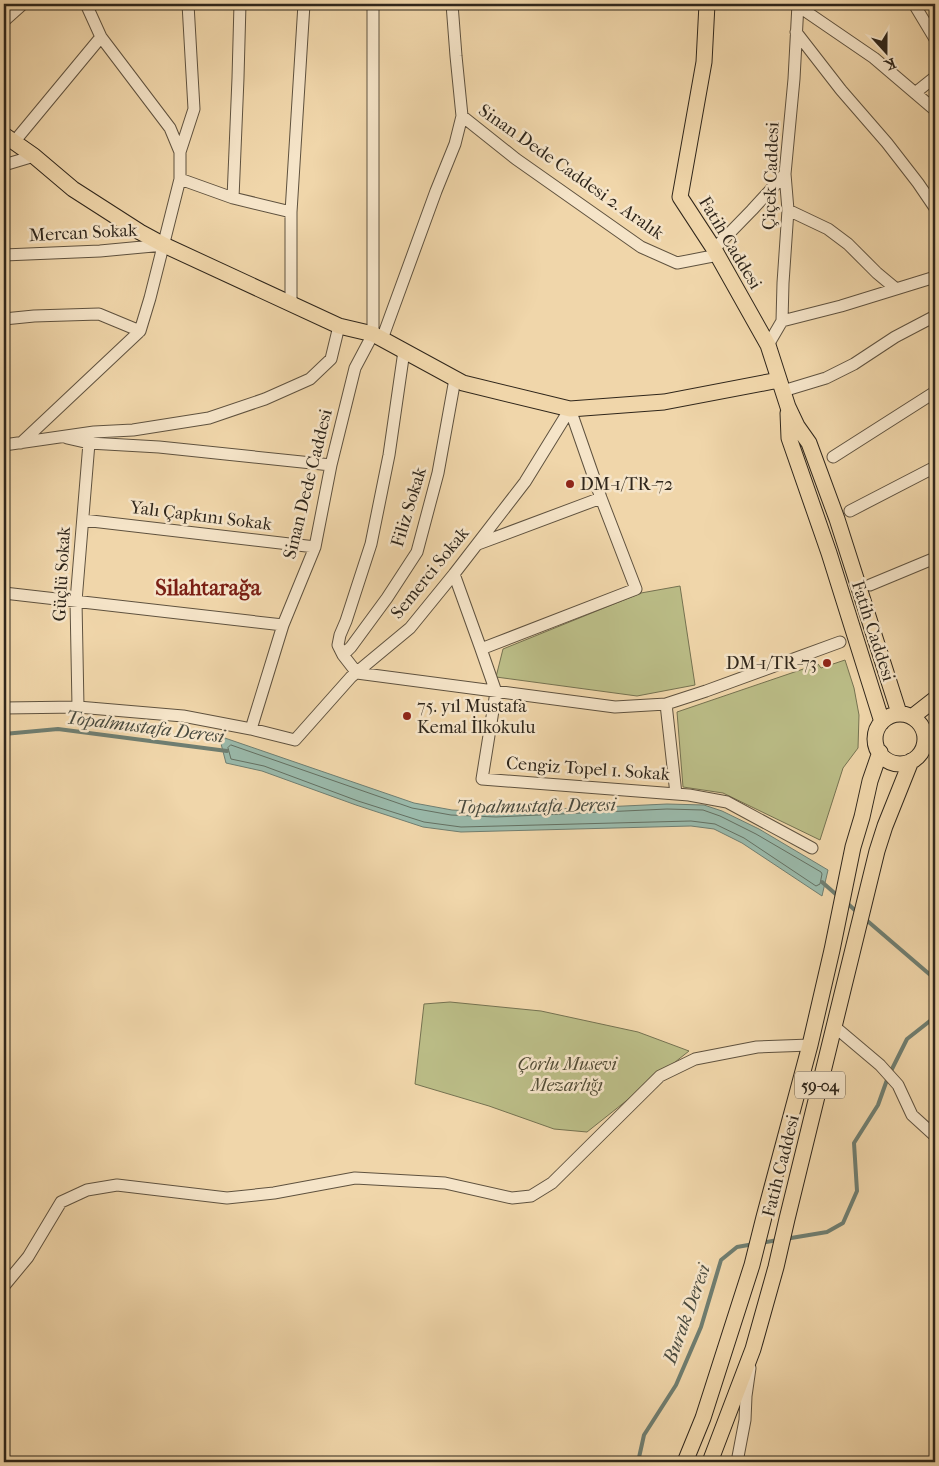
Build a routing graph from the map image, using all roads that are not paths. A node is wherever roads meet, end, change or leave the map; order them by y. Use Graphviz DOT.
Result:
graph roads {
  1 [pos="23,4"];
  2 [pos="86,4"];
  3 [pos="188,4"];
  4 [pos="240,4"];
  5 [pos="304,4"];
  6 [pos="373,4"];
  7 [pos="452,4"];
  8 [pos="707,4"];
  9 [pos="914,4"];
  10 [pos="798,5"];
  11 [pos="4,21"];
  12 [pos="796,32"];
  13 [pos="101,37"];
  14 [pos="935,39"];
  15 [pos="935,77"];
  16 [pos="916,93"];
  17 [pos="935,110"];
  18 [pos="462,116"];
  19 [pos="9,138"];
  20 [pos="180,152"];
  21 [pos="34,156"];
  22 [pos="4,165"];
  23 [pos="785,174"];
  24 [pos="180,179"];
  25 [pos="233,198"];
  26 [pos="935,208"];
  27 [pos="788,210"];
  28 [pos="291,212"];
  29 [pos="164,245"];
  30 [pos="716,252"];
  31 [pos="4,255"];
  32 [pos="935,277"];
  33 [pos="896,288"];
  34 [pos="292,303"];
  35 [pos="935,316"];
  36 [pos="4,319"];
  37 [pos="782,321"];
  38 [pos="339,326"];
  39 [pos="140,331"];
  40 [pos="377,337"];
  41 [pos="768,345"];
  42 [pos="404,351"];
  43 [pos="455,379"];
  44 [pos="781,386"];
  45 [pos="935,392"];
  46 [pos="788,407"];
  47 [pos="570,409"];
  48 [pos="61,436"];
  49 [pos="21,442"];
  50 [pos="89,443"];
  51 [pos="4,445"];
  52 [pos="833,457"];
  53 [pos="331,465"];
  54 [pos="935,467"];
  55 [pos="601,498"];
  56 [pos="850,511"];
  57 [pos="83,520"];
  58 [pos="477,544"];
  59 [pos="314,547"];
  60 [pos="935,558"];
  61 [pos="454,574"];
  62 [pos="870,585"];
  63 [pos="4,593"];
  64 [pos="76,601"];
  65 [pos="283,625"];
  66 [pos="840,642"];
  67 [pos="481,650"];
  68 [pos="343,655"];
  69 [pos="356,673"];
  70 [pos="496,692"];
  71 [pos="873,695"];
  72 [pos="935,699"];
  73 [pos="666,704"];
  74 [pos="78,707"];
  75 [pos="4,708"];
  76 [pos="905,715"];
  77 [pos="882,722"];
  78 [pos="251,730"];
  79 [pos="930,734"];
  80 [pos="880,752"];
  81 [pos="911,761"];
  82 [pos="870,781"];
  83 [pos="676,794"];
  84 [pos="812,848"];
  85 [pos="834,1027"];
  86 [pos="810,1045"];
  87 [pos="935,1136"];
  88 [pos="4,1286"];
  89 [pos="753,1349"];
  90 [pos="685,1462"];
  91 [pos="710,1462"];
  92 [pos="737,1462"];
  1 -- 11 [label="street"];
  2 -- 13 [label="street"];
  3 -- 20 [label="street"];
  4 -- 25 [label="street"];
  5 -- 28 [label="street"];
  6 -- 40 [label="street"];
  7 -- 18 [label="street, Sinan Dede Caddesi"];
  8 -- 30 [label="main road, Fatih Caddesi"];
  9 -- 14 [label="street"];
  10 -- 12 [label="street, Çiçek Caddesi"];
  10 -- 16 [label="street"];
  12 -- 23 [label="street, Çiçek Caddesi"];
  12 -- 26 [label="street"];
  13 -- 19 [label="street"];
  13 -- 20 [label="street"];
  15 -- 16 [label="street"];
  16 -- 17 [label="street"];
  18 -- 30 [label="street, Sinan Dede Caddesi 2. Aralık"];
  18 -- 40 [label="street, Sinan Dede Caddesi"];
  19 -- 21 [label="main road"];
  20 -- 24 [label="street"];
  21 -- 22 [label="street"];
  21 -- 29 [label="main road"];
  23 -- 27 [label="street, Çiçek Caddesi"];
  23 -- 30 [label="street"];
  24 -- 25 [label="street"];
  24 -- 29 [label="street"];
  25 -- 28 [label="street"];
  27 -- 33 [label="street"];
  27 -- 37 [label="street, Çiçek Caddesi"];
  28 -- 34 [label="street"];
  29 -- 31 [label="street, Mercan Sokak"];
  29 -- 34 [label="main road"];
  29 -- 39 [label="street"];
  30 -- 41 [label="main road, Fatih Caddesi"];
  32 -- 33 [label="street"];
  33 -- 37 [label="street"];
  34 -- 38 [label="main road"];
  35 -- 44 [label="street"];
  36 -- 39 [label="street"];
  37 -- 41 [label="street, Çiçek Caddesi"];
  38 -- 40 [label="main road"];
  38 -- 48 [label="street"];
  39 -- 49 [label="street"];
  40 -- 42 [label="main road"];
  40 -- 53 [label="street, Sinan Dede Caddesi"];
  41 -- 44 [label="main road, Fatih Caddesi"];
  42 -- 43 [label="main road"];
  42 -- 68 [label="street"];
  43 -- 47 [label="main road"];
  43 -- 68 [label="street, Filiz Sokak"];
  44 -- 46 [label="main road, Fatih Caddesi"];
  44 -- 47 [label="main road"];
  45 -- 52 [label="street"];
  46 -- 71 [label="main road, Fatih Caddesi"];
  46 -- 76 [label="main road, Fatih Caddesi"];
  47 -- 55 [label="street"];
  47 -- 58 [label="street, Semerci Sokak"];
  48 -- 49 [label="street"];
  48 -- 50 [label="street"];
  49 -- 51 [label="street"];
  50 -- 53 [label="street"];
  50 -- 57 [label="street, Güçlü Sokak"];
  53 -- 59 [label="street, Sinan Dede Caddesi"];
  54 -- 56 [label="street"];
  55 -- 58 [label="street"];
  55 -- 67 [label="street"];
  57 -- 59 [label="street, Yalı Çapkını Sokak"];
  57 -- 64 [label="street, Güçlü Sokak"];
  58 -- 61 [label="street, Semerci Sokak"];
  59 -- 65 [label="street, Sinan Dede Caddesi"];
  60 -- 62 [label="street"];
  61 -- 67 [label="street, Cengiz Topel 1. Sokak"];
  61 -- 69 [label="street, Semerci Sokak"];
  63 -- 64 [label="street"];
  64 -- 65 [label="street"];
  64 -- 74 [label="street, Güçlü Sokak"];
  65 -- 78 [label="street, Sinan Dede Caddesi"];
  66 -- 73 [label="street"];
  67 -- 70 [label="street, Cengiz Topel 1. Sokak"];
  68 -- 69 [label="street"];
  69 -- 70 [label="street"];
  69 -- 78 [label="street, Semerci Sokak"];
  70 -- 73 [label="street"];
  70 -- 83 [label="street, Cengiz Topel 1. Sokak"];
  71 -- 77 [label="main road, Fatih Caddesi"];
  71 -- 82 [label="main road"];
  72 -- 76 [label="main road"];
  73 -- 83 [label="street"];
  74 -- 75 [label="street"];
  74 -- 78 [label="street"];
  76 -- 77 [label="main road"];
  76 -- 79 [label="main road"];
  77 -- 80 [label="main road"];
  79 -- 81 [label="main road"];
  80 -- 81 [label="main road"];
  80 -- 82 [label="main road, Fatih Caddesi"];
  81 -- 85 [label="main road, Fatih Caddesi / 59-04"];
  82 -- 86 [label="main road, Fatih Caddesi / 59-04"];
  83 -- 84 [label="street, Cengiz Topel 1. Sokak"];
  85 -- 87 [label="street"];
  85 -- 89 [label="main road, Fatih Caddesi / 59-04"];
  86 -- 88 [label="street"];
  86 -- 90 [label="main road, Fatih Caddesi / 59-04"];
  89 -- 91 [label="main road, Fatih Caddesi / 59-04"];
  89 -- 92 [label="street"];
}
